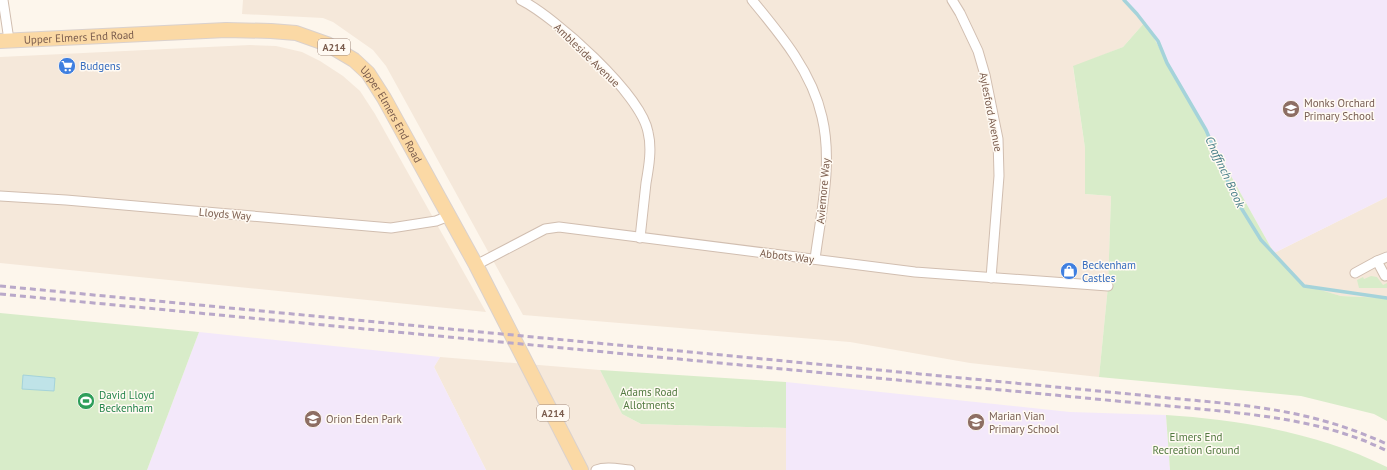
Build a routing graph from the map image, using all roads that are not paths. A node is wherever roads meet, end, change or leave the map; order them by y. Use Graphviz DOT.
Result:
graph roads {
  1 [pos="3,0"];
  2 [pos="520,0"];
  3 [pos="752,0"];
  4 [pos="952,0"];
  5 [pos="4,41"];
  6 [pos="0,196"];
  7 [pos="449,216"];
  8 [pos="640,238"];
  9 [pos="1387,257"];
  10 [pos="815,259"];
  11 [pos="1377,261"];
  12 [pos="476,265"];
  13 [pos="1355,273"];
  14 [pos="1385,276"];
  15 [pos="991,278"];
  16 [pos="1108,286"];
  17 [pos="581,470"];
  18 [pos="596,470"];
  19 [pos="630,470"];
  1 -- 5 [label="street"];
  2 -- 8 [label="street, Ambleside Avenue"];
  3 -- 10 [label="street, Aviemore Way"];
  4 -- 15 [label="street, Aylesford Avenue"];
  5 -- 7 [label="main road, Upper Elmers End Road / A214"];
  6 -- 7 [label="street, Lloyds Way"];
  7 -- 12 [label="main road, Upper Elmers End Road / A214"];
  8 -- 10 [label="street, Abbots Way"];
  8 -- 12 [label="street, Abbots Way"];
  9 -- 11 [label="street"];
  10 -- 15 [label="street, Abbots Way"];
  11 -- 13 [label="street"];
  11 -- 14 [label="street"];
  12 -- 17 [label="main road, Upper Elmers End Road / A214"];
  15 -- 16 [label="street, Abbots Way"];
  18 -- 19 [label="street"];
}
